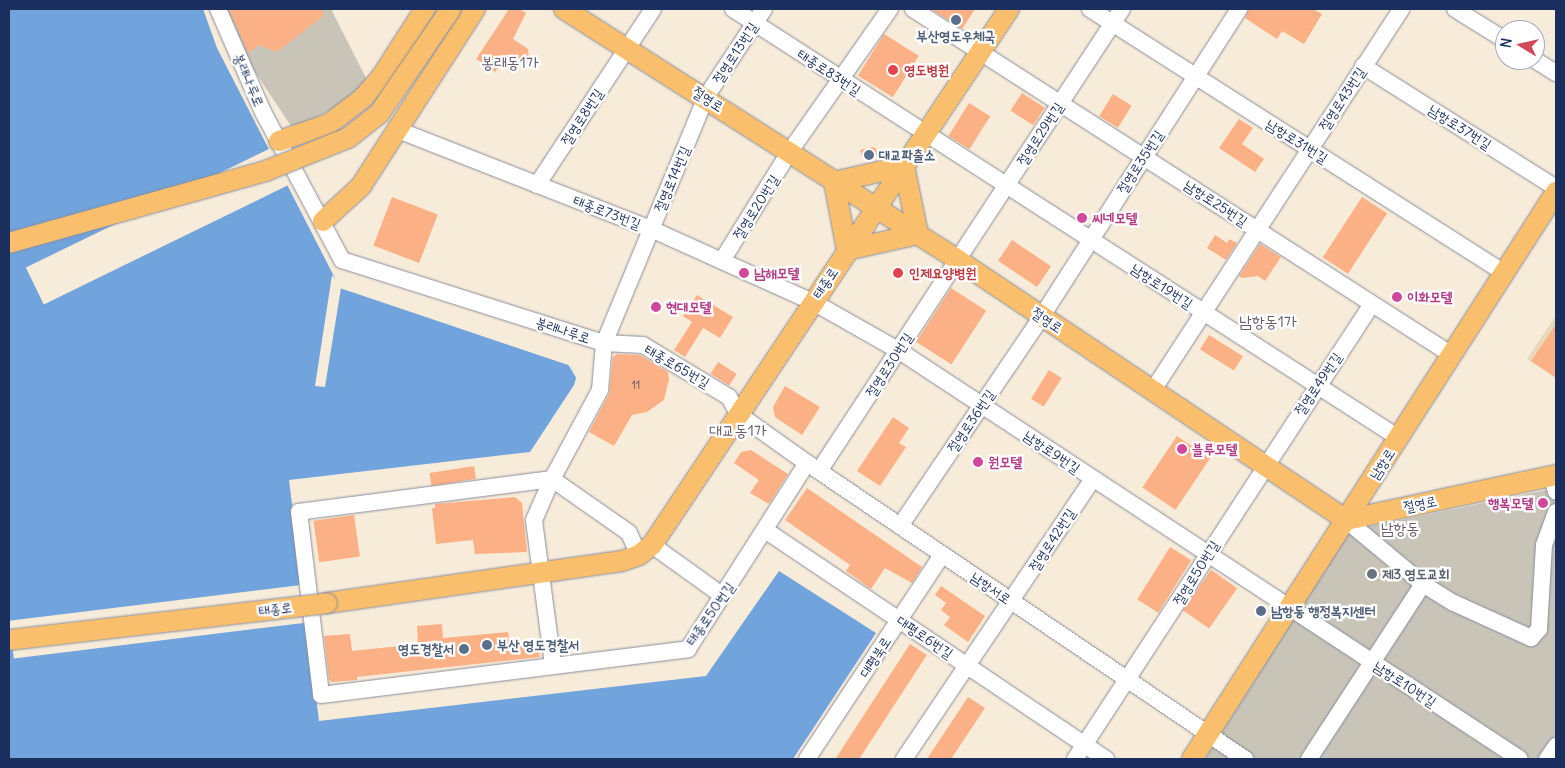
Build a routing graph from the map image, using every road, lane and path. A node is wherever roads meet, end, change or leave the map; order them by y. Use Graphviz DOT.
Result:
graph roads {
  1 [pos="218,9"];
  2 [pos="425,9"];
  3 [pos="451,9"];
  4 [pos="475,9"];
  5 [pos="564,9"];
  6 [pos="653,9"];
  7 [pos="733,9"];
  8 [pos="764,9"];
  9 [pos="890,9"];
  10 [pos="913,9"];
  11 [pos="1009,9"];
  12 [pos="1090,9"];
  13 [pos="1122,9"];
  14 [pos="1239,9"];
  15 [pos="1401,9"];
  16 [pos="1455,9"];
  17 [pos="755,23"];
  18 [pos="1113,24"];
  19 [pos="1495,34"];
  20 [pos="627,48"];
  21 [pos="979,53"];
  22 [pos="1363,66"];
  23 [pos="1545,66"];
  24 [pos="1556,73"];
  25 [pos="1196,76"];
  26 [pos="843,80"];
  27 [pos="706,97"];
  28 [pos="1060,103"];
  29 [pos="398,130"];
  30 [pos="926,135"];
  31 [pos="279,141"];
  32 [pos="1310,148"];
  33 [pos="788,154"];
  34 [pos="1144,157"];
  35 [pos="904,166"];
  36 [pos="834,182"];
  37 [pos="537,185"];
  38 [pos="1006,186"];
  39 [pos="1556,188"];
  40 [pos="1556,192"];
  41 [pos="875,207"];
  42 [pos="323,220"];
  43 [pos="651,229"];
  44 [pos="1257,230"];
  45 [pos="918,234"];
  46 [pos="1090,240"];
  47 [pos="9,243"];
  48 [pos="847,250"];
  49 [pos="723,259"];
  50 [pos="958,260"];
  51 [pos="1505,272"];
  52 [pos="813,302"];
  53 [pos="1372,304"];
  54 [pos="1203,312"];
  55 [pos="1042,316"];
  56 [pos="604,344"];
  57 [pos="898,350"];
  58 [pos="1452,355"];
  59 [pos="1318,385"];
  60 [pos="1152,390"];
  61 [pos="981,405"];
  62 [pos="738,414"];
  63 [pos="1399,438"];
  64 [pos="1265,465"];
  65 [pos="813,467"];
  66 [pos="552,479"];
  67 [pos="1093,479"];
  68 [pos="1555,481"];
  69 [pos="1556,512"];
  70 [pos="1346,520"];
  71 [pos="900,526"];
  72 [pos="765,530"];
  73 [pos="1552,538"];
  74 [pos="646,550"];
  75 [pos="942,555"];
  76 [pos="1207,555"];
  77 [pos="542,573"];
  78 [pos="1423,584"];
  79 [pos="724,596"];
  80 [pos="1012,602"];
  81 [pos="319,606"];
  82 [pos="1289,609"];
  83 [pos="899,620"];
  84 [pos="9,640"];
  85 [pos="1373,664"];
  86 [pos="553,665"];
  87 [pos="968,667"];
  88 [pos="1128,680"];
  89 [pos="1208,735"];
  90 [pos="1084,745"];
  91 [pos="1556,746"];
  92 [pos="808,759"];
  93 [pos="904,759"];
  94 [pos="1075,759"];
  95 [pos="1106,759"];
  96 [pos="1192,759"];
  97 [pos="1245,759"];
  98 [pos="1309,759"];
  99 [pos="1520,759"];
  100 [pos="1547,759"];
  1 -- 31 [label="street, 봉래나루로"];
  2 -- 31 [label="main road"];
  3 -- 47 [label="main road, bridge"];
  4 -- 29 [label="main road"];
  5 -- 20 [label="main road, 절영로"];
  6 -- 20 [label="street, 절영로8번길"];
  7 -- 17 [label="street, 태종로83번길"];
  8 -- 17 [label="street, 절영로13번길"];
  9 -- 26 [label="street, 절영로20번길"];
  10 -- 21 [label="street, 남항로25번길"];
  11 -- 21 [label="main road, 태종로"];
  12 -- 18 [label="street, 남항로31번길"];
  13 -- 18 [label="street, 절영로29번길"];
  14 -- 25 [label="street, 절영로35번길"];
  15 -- 22 [label="street, 절영로43번길"];
  16 -- 19 [label="street"];
  17 -- 26 [label="street, 태종로83번길"];
  17 -- 27 [label="street, 절영로13번길"];
  18 -- 25 [label="street, 남항로31번길"];
  18 -- 28 [label="street, 절영로29번길"];
  20 -- 27 [label="main road, 절영로"];
  20 -- 37 [label="street, 절영로8번길"];
  21 -- 28 [label="street, 남항로25번길"];
  21 -- 30 [label="main road, 태종로"];
  22 -- 32 [label="street, 절영로43번길"];
  22 -- 39 [label="street, 남항로37번길"];
  23 -- 24 [label="street"];
  25 -- 32 [label="street, 남항로31번길"];
  25 -- 34 [label="street, 절영로35번길"];
  26 -- 30 [label="street, 태종로83번길"];
  26 -- 33 [label="street, 절영로20번길"];
  27 -- 33 [label="main road, 절영로"];
  27 -- 43 [label="street, 절영로14번길"];
  28 -- 34 [label="street, 남항로25번길"];
  28 -- 38 [label="street, 절영로29번길"];
  29 -- 37 [label="street, 태종로73번길"];
  29 -- 42 [label="main road"];
  30 -- 35 [label="main road, 태종로"];
  30 -- 38 [label="street, 남항로19번길"];
  31 -- 42 [label="street, 봉래나루로"];
  32 -- 44 [label="street, 절영로43번길"];
  32 -- 51 [label="street, 남항로31번길"];
  33 -- 36 [label="main road, 절영로"];
  33 -- 49 [label="street, 절영로20번길"];
  34 -- 44 [label="street, 남항로25번길"];
  34 -- 46 [label="street, 절영로35번길"];
  35 -- 36 [label="main road"];
  35 -- 41 [label="main road, 태종로"];
  35 -- 45 [label="main road"];
  36 -- 41 [label="main road, 절영로"];
  36 -- 48 [label="main road"];
  37 -- 43 [label="street, 태종로73번길"];
  38 -- 46 [label="street, 남항로19번길"];
  38 -- 50 [label="street, 절영로29번길"];
  40 -- 51 [label="main road, 남항로"];
  41 -- 45 [label="main road, 절영로"];
  41 -- 48 [label="main road, 태종로"];
  42 -- 56 [label="street, 봉래나루로"];
  43 -- 49 [label="street, 태종로73번길"];
  43 -- 56 [label="street, 절영로14번길"];
  44 -- 53 [label="street, 남항로25번길"];
  44 -- 54 [label="street, 절영로43번길"];
  45 -- 48 [label="main road"];
  45 -- 50 [label="main road, 절영로"];
  46 -- 54 [label="street, 남항로19번길"];
  46 -- 55 [label="street, 절영로35번길"];
  48 -- 52 [label="main road, 태종로"];
  49 -- 52 [label="street, 태종로73번길"];
  50 -- 55 [label="main road, 절영로"];
  50 -- 57 [label="street, 절영로30번길"];
  51 -- 58 [label="main road, 남항로"];
  52 -- 57 [label="street, 남항로9번길"];
  52 -- 62 [label="main road, 태종로"];
  53 -- 58 [label="street, 남항로25번길"];
  53 -- 59 [label="street, 절영로49번길"];
  54 -- 59 [label="street, 남항로19번길"];
  54 -- 60 [label="street, 절영로43번길"];
  55 -- 60 [label="main road, 절영로"];
  55 -- 61 [label="street, 절영로36번길"];
  56 -- 62 [label="street, 태종로65번길"];
  56 -- 66 [label="street, 봉래나루로"];
  57 -- 61 [label="street, 남항로9번길"];
  57 -- 65 [label="street, 절영로30번길"];
  58 -- 63 [label="main road, 남항로"];
  59 -- 63 [label="street, 남항로19번길"];
  59 -- 64 [label="street, 절영로49번길"];
  60 -- 64 [label="main road, 절영로"];
  61 -- 67 [label="street, 남항로9번길"];
  61 -- 71 [label="street, 절영로36번길"];
  62 -- 65 [label="street, 남항서로"];
  62 -- 74 [label="main road, 태종로"];
  63 -- 70 [label="main road, 남항로"];
  64 -- 70 [label="main road, 절영로"];
  64 -- 76 [label="street, 절영로50번길"];
  65 -- 71 [label="street, 남항서로"];
  65 -- 72 [label="street, 태종로50번길"];
  66 -- 74 [label="street"];
  66 -- 77 [label="street"];
  66 -- 81 [label="street"];
  67 -- 76 [label="street, 남항로9번길"];
  67 -- 80 [label="street, 절영로42번길"];
  68 -- 70 [label="main road, 절영로"];
  69 -- 73 [label="street"];
  70 -- 78 [label="street"];
  70 -- 82 [label="main road, 남항로"];
  71 -- 75 [label="street, 남항서로"];
  72 -- 79 [label="street, 태종로50번길"];
  72 -- 83 [label="street, 대평로6번길"];
  73 -- 78 [label="street"];
  74 -- 77 [label="main road, 태종로"];
  74 -- 79 [label="street"];
  75 -- 80 [label="street, 남항서로"];
  75 -- 83 [label="street, 대평북로"];
  76 -- 82 [label="street, 남항로9번길"];
  76 -- 88 [label="street, 절영로50번길"];
  77 -- 81 [label="main road, 태종로"];
  77 -- 86 [label="street"];
  78 -- 85 [label="street"];
  79 -- 86 [label="street, 태종로50번길"];
  80 -- 87 [label="street, 절영로42번길"];
  80 -- 88 [label="street, 남항서로"];
  81 -- 84 [label="main road, 태종로, bridge"];
  81 -- 86 [label="street, 태종로50번길"];
  82 -- 85 [label="street, 남항로10번길"];
  82 -- 89 [label="main road, 남항로"];
  83 -- 87 [label="street, 대평로6번길"];
  83 -- 92 [label="street, 대평북로"];
  85 -- 98 [label="street"];
  85 -- 99 [label="street, 남항로10번길"];
  87 -- 90 [label="street, 대평로6번길"];
  87 -- 93 [label="street, 절영로42번길"];
  88 -- 89 [label="street, 남항서로"];
  88 -- 90 [label="street"];
  89 -- 96 [label="main road, 남항로"];
  89 -- 97 [label="street, 남항서로"];
  90 -- 94 [label="street"];
  90 -- 95 [label="street, 대평로6번길"];
  91 -- 100 [label="street"];
}
